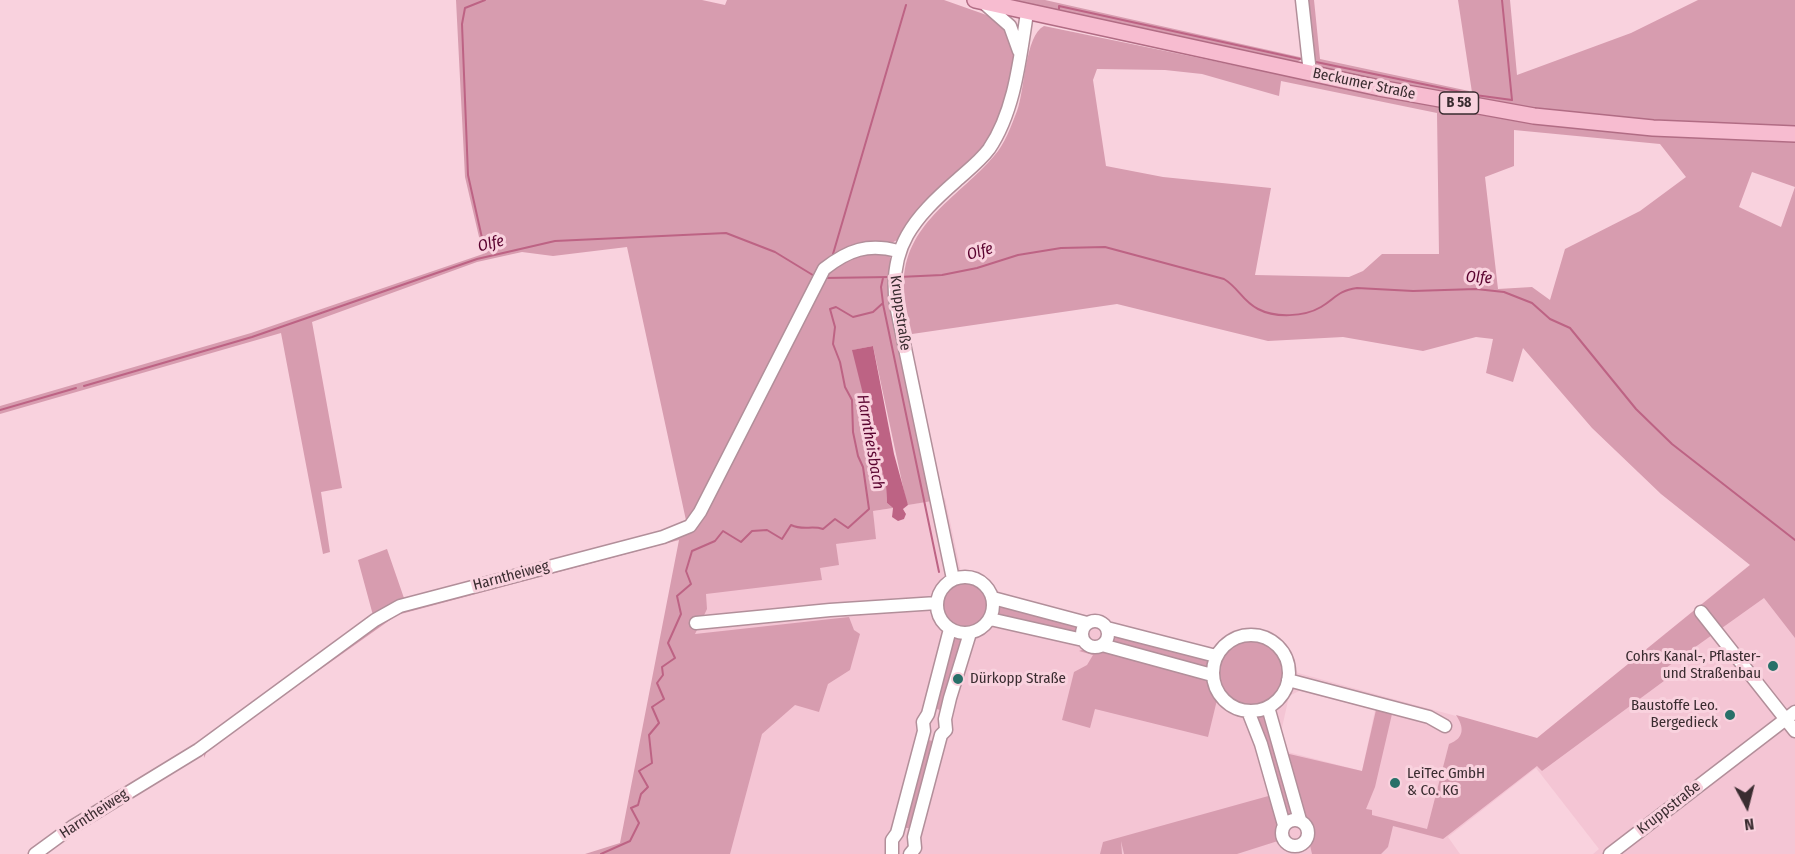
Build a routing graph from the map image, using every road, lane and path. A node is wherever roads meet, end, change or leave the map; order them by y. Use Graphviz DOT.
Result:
graph roads {
  1 [pos="1302,0"];
  2 [pos="978,1"];
  3 [pos="1027,13"];
  4 [pos="1020,56"];
  5 [pos="1310,73"];
  6 [pos="1795,134"];
  7 [pos="898,251"];
  8 [pos="956,578"];
  9 [pos="993,598"];
  10 [pos="937,603"];
  11 [pos="1701,612"];
  12 [pos="990,619"];
  13 [pos="696,623"];
  14 [pos="1087,623"];
  15 [pos="1107,628"];
  16 [pos="950,629"];
  17 [pos="970,633"];
  18 [pos="1083,640"];
  19 [pos="1102,645"];
  20 [pos="1216,656"];
  21 [pos="1212,675"];
  22 [pos="1288,680"];
  23 [pos="1268,707"];
  24 [pos="1248,711"];
  25 [pos="928,714"];
  26 [pos="1790,716"];
  27 [pos="945,719"];
  28 [pos="1445,726"];
  29 [pos="924,731"];
  30 [pos="1795,731"];
  31 [pos="941,735"];
  32 [pos="1300,820"];
  33 [pos="1284,825"];
  34 [pos="897,833"];
  35 [pos="914,837"];
  36 [pos="1307,840"];
  37 [pos="1290,849"];
  38 [pos="894,852"];
  39 [pos="35,854"];
  40 [pos="910,854"];
  41 [pos="1310,854"];
  42 [pos="1610,854"];
  1 -- 5 [label="street"];
  2 -- 3 [label="main road, Beckumer Straße / B 58"];
  2 -- 4 [label="street"];
  3 -- 4 [label="street, Kruppstraße"];
  3 -- 5 [label="main road, Beckumer Straße / B 58"];
  4 -- 7 [label="street, Kruppstraße"];
  5 -- 6 [label="main road, Beckumer Straße / B 58"];
  7 -- 8 [label="street, Kruppstraße"];
  7 -- 39 [label="street, Harntheiweg"];
  8 -- 9 [label="street"];
  8 -- 10 [label="street"];
  9 -- 12 [label="street"];
  9 -- 14 [label="street"];
  10 -- 13 [label="street"];
  10 -- 16 [label="street"];
  11 -- 26 [label="street"];
  12 -- 17 [label="street"];
  12 -- 18 [label="street"];
  14 -- 15 [label="street"];
  14 -- 18 [label="street"];
  15 -- 19 [label="street"];
  15 -- 20 [label="street"];
  16 -- 17 [label="street"];
  16 -- 25 [label="street"];
  17 -- 27 [label="street"];
  18 -- 19 [label="street"];
  19 -- 21 [label="street"];
  20 -- 21 [label="street"];
  20 -- 22 [label="street"];
  21 -- 24 [label="street"];
  22 -- 23 [label="street"];
  22 -- 28 [label="street"];
  23 -- 24 [label="street"];
  23 -- 32 [label="street"];
  24 -- 33 [label="street"];
  25 -- 27 [label="street"];
  25 -- 29 [label="street"];
  26 -- 30 [label="street"];
  26 -- 42 [label="street, Kruppstraße"];
  27 -- 31 [label="street"];
  29 -- 31 [label="street"];
  29 -- 34 [label="street"];
  31 -- 35 [label="street"];
  32 -- 33 [label="street"];
  32 -- 36 [label="street"];
  33 -- 37 [label="street"];
  34 -- 35 [label="street"];
  34 -- 38 [label="street"];
  35 -- 40 [label="street"];
  36 -- 37 [label="street"];
  36 -- 41 [label="street"];
}
